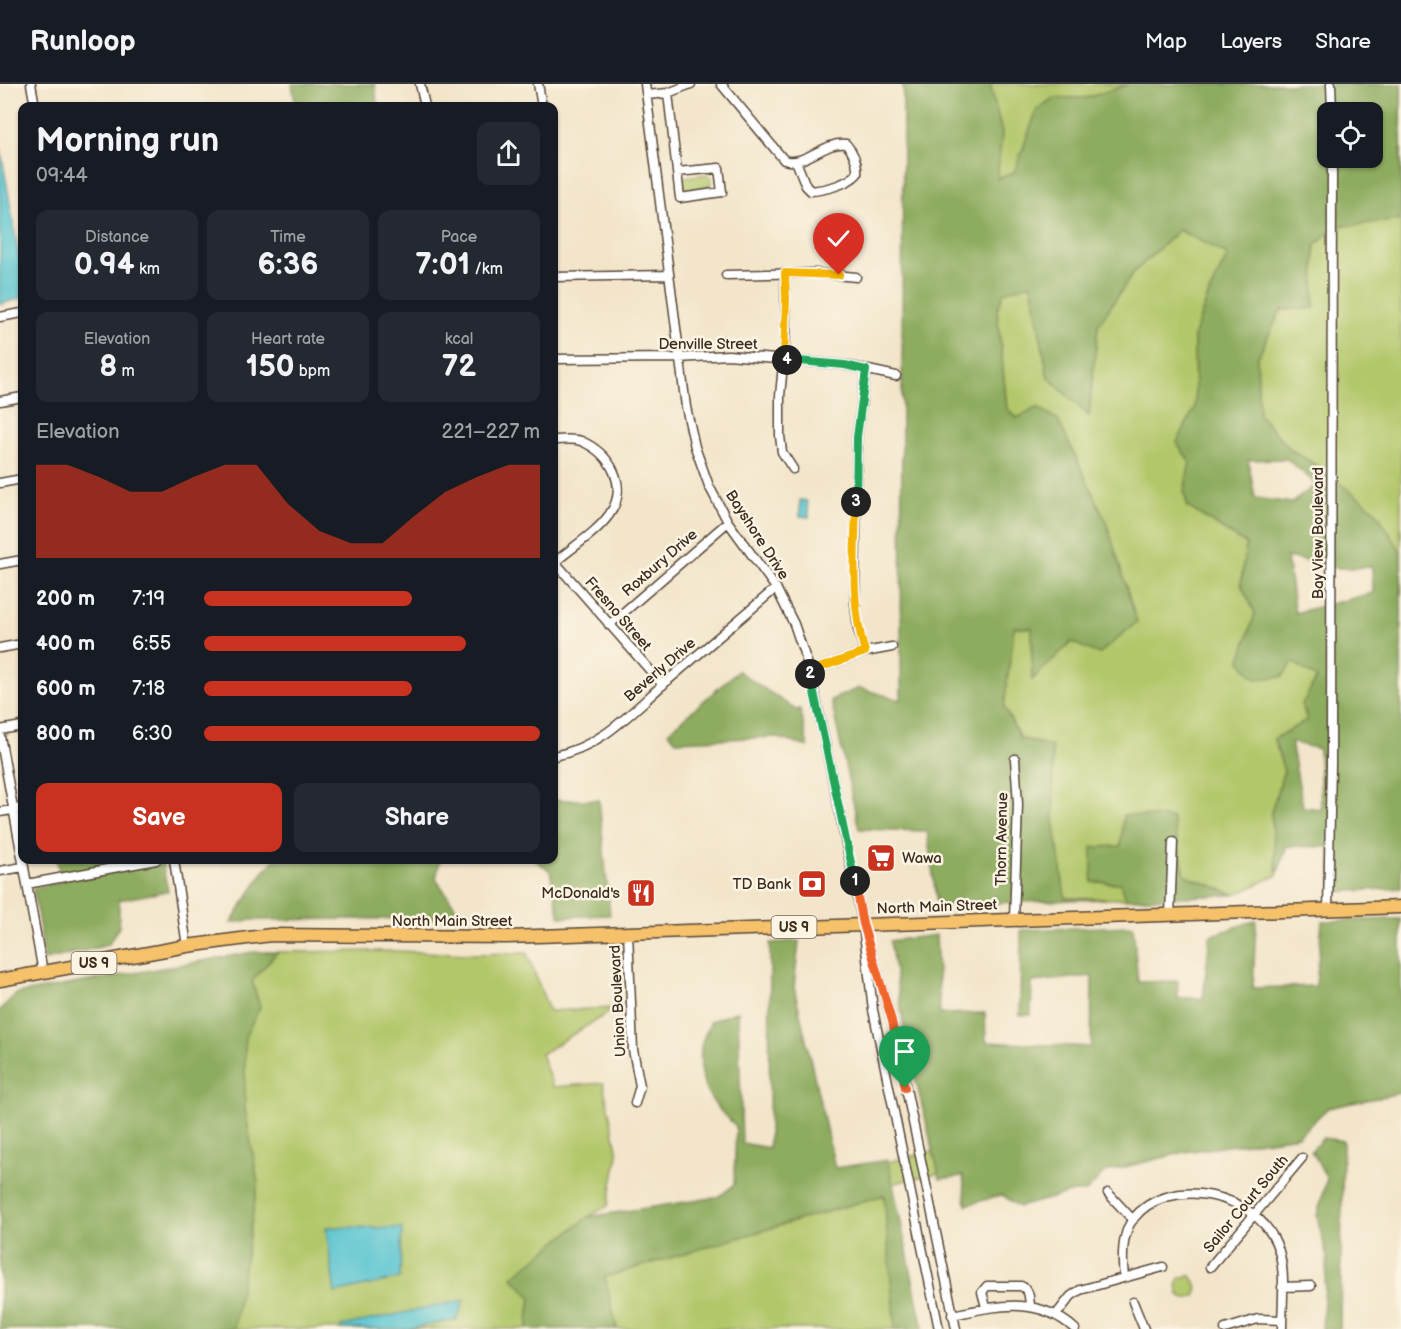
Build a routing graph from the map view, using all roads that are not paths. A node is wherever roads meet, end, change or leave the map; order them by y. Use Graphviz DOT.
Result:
graph roads {
  1 [pos="31,84"];
  2 [pos="420,84"];
  3 [pos="538,84"];
  4 [pos="645,84"];
  5 [pos="691,84"];
  6 [pos="721,84"];
  7 [pos="1331,84"];
  8 [pos="668,93"];
  9 [pos="647,95"];
  10 [pos="35,102"];
  11 [pos="424,102"];
  12 [pos="541,102"];
  13 [pos="1332,102"];
  14 [pos="796,160"];
  15 [pos="1332,168"];
  16 [pos="677,172"];
  17 [pos="785,273"];
  18 [pos="726,274"];
  19 [pos="669,275"];
  20 [pos="558,277"];
  21 [pos="856,277"];
  22 [pos="18,314"];
  23 [pos="0,317"];
  24 [pos="680,358"];
  25 [pos="558,359"];
  26 [pos="784,360"];
  27 [pos="866,370"];
  28 [pos="896,376"];
  29 [pos="18,398"];
  30 [pos="0,401"];
  31 [pos="558,440"];
  32 [pos="793,469"];
  33 [pos="18,480"];
  34 [pos="0,483"];
  35 [pos="728,522"];
  36 [pos="558,559"];
  37 [pos="18,562"];
  38 [pos="0,564"];
  39 [pos="558,567"];
  40 [pos="776,588"];
  41 [pos="609,625"];
  42 [pos="18,645"];
  43 [pos="892,647"];
  44 [pos="0,648"];
  45 [pos="865,652"];
  46 [pos="810,671"];
  47 [pos="663,685"];
  48 [pos="18,727"];
  49 [pos="0,730"];
  50 [pos="0,736"];
  51 [pos="558,755"];
  52 [pos="1015,759"];
  53 [pos="18,809"];
  54 [pos="13,810"];
  55 [pos="0,812"];
  56 [pos="18,838"];
  57 [pos="1173,842"];
  58 [pos="22,864"];
  59 [pos="134,864"];
  60 [pos="175,864"];
  61 [pos="23,867"];
  62 [pos="0,871"];
  63 [pos="27,884"];
  64 [pos="1401,907"];
  65 [pos="1328,909"];
  66 [pos="1170,915"];
  67 [pos="1014,920"];
  68 [pos="863,924"];
  69 [pos="628,933"];
  70 [pos="187,946"];
  71 [pos="43,972"];
  72 [pos="0,980"];
  73 [pos="635,1103"];
  74 [pos="1302,1158"];
  75 [pos="1108,1193"];
  76 [pos="1255,1214"];
  77 [pos="1133,1220"];
  78 [pos="1163,1267"];
  79 [pos="1210,1267"];
  80 [pos="1124,1277"];
  81 [pos="1311,1286"];
  82 [pos="1282,1287"];
  83 [pos="1133,1302"];
  84 [pos="1030,1306"];
  85 [pos="986,1307"];
  86 [pos="952,1315"];
  87 [pos="1056,1315"];
  88 [pos="1282,1324"];
  89 [pos="939,1329"];
  90 [pos="956,1329"];
  91 [pos="1075,1329"];
  92 [pos="1144,1329"];
  93 [pos="1225,1329"];
  1 -- 10 [label="street"];
  2 -- 11 [label="street"];
  3 -- 12 [label="street"];
  4 -- 9 [label="street, Bayshore Drive"];
  5 -- 8 [label="street"];
  6 -- 14 [label="street"];
  7 -- 13 [label="street"];
  8 -- 9 [label="street"];
  8 -- 16 [label="street"];
  9 -- 19 [label="street, Bayshore Drive"];
  14 -- 14 [label="street"];
  15 -- 65 [label="street, Bay View Boulevard"];
  16 -- 16 [label="street"];
  17 -- 18 [label="street"];
  17 -- 21 [label="street"];
  17 -- 26 [label="street"];
  19 -- 20 [label="street"];
  19 -- 24 [label="street, Bayshore Drive"];
  22 -- 23 [label="street"];
  24 -- 25 [label="street, Denville Street"];
  24 -- 26 [label="street, Denville Street"];
  24 -- 35 [label="street, Bayshore Drive"];
  26 -- 27 [label="street, Denville Street"];
  26 -- 32 [label="street"];
  27 -- 28 [label="street, Denville Street"];
  27 -- 45 [label="street"];
  29 -- 30 [label="street"];
  31 -- 36 [label="street"];
  33 -- 34 [label="street"];
  35 -- 40 [label="street, Bayshore Drive"];
  35 -- 41 [label="street, Roxbury Drive"];
  37 -- 38 [label="street"];
  39 -- 41 [label="street, Fresno Street"];
  40 -- 46 [label="street, Bayshore Drive"];
  40 -- 47 [label="street, Beverly Drive"];
  41 -- 47 [label="street, Fresno Street"];
  42 -- 44 [label="street"];
  43 -- 45 [label="street"];
  45 -- 46 [label="street"];
  46 -- 68 [label="street, Bayshore Drive"];
  47 -- 51 [label="street, Beverly Drive"];
  48 -- 49 [label="street"];
  50 -- 54 [label="street"];
  52 -- 67 [label="street, Thorn Avenue"];
  53 -- 54 [label="street"];
  54 -- 55 [label="street"];
  54 -- 56 [label="street"];
  57 -- 66 [label="street"];
  58 -- 61 [label="street"];
  59 -- 63 [label="street"];
  60 -- 70 [label="street"];
  61 -- 62 [label="street"];
  61 -- 63 [label="street"];
  63 -- 71 [label="street"];
  64 -- 65 [label="highway, North Main Street / US 9"];
  65 -- 66 [label="highway, North Main Street / US 9"];
  66 -- 67 [label="highway, North Main Street / US 9"];
  67 -- 68 [label="highway, North Main Street / US 9"];
  68 -- 69 [label="highway, North Main Street / US 9"];
  68 -- 86 [label="street"];
  68 -- 89 [label="street"];
  69 -- 70 [label="highway, North Main Street / US 9"];
  69 -- 73 [label="street, Union Boulevard"];
  70 -- 71 [label="highway, US 9"];
  71 -- 72 [label="highway, US 9"];
  74 -- 76 [label="street, Sailor Court South"];
  75 -- 77 [label="street"];
  76 -- 77 [label="street"];
  76 -- 79 [label="street, Sailor Court South"];
  76 -- 82 [label="street"];
  77 -- 80 [label="street"];
  78 -- 80 [label="street"];
  80 -- 87 [label="street"];
  81 -- 82 [label="street"];
  82 -- 88 [label="street"];
  83 -- 92 [label="street"];
  84 -- 85 [label="street"];
  84 -- 85 [label="street"];
  84 -- 87 [label="street"];
  85 -- 86 [label="street"];
  86 -- 90 [label="street"];
  87 -- 91 [label="street"];
  88 -- 93 [label="street"];
}
